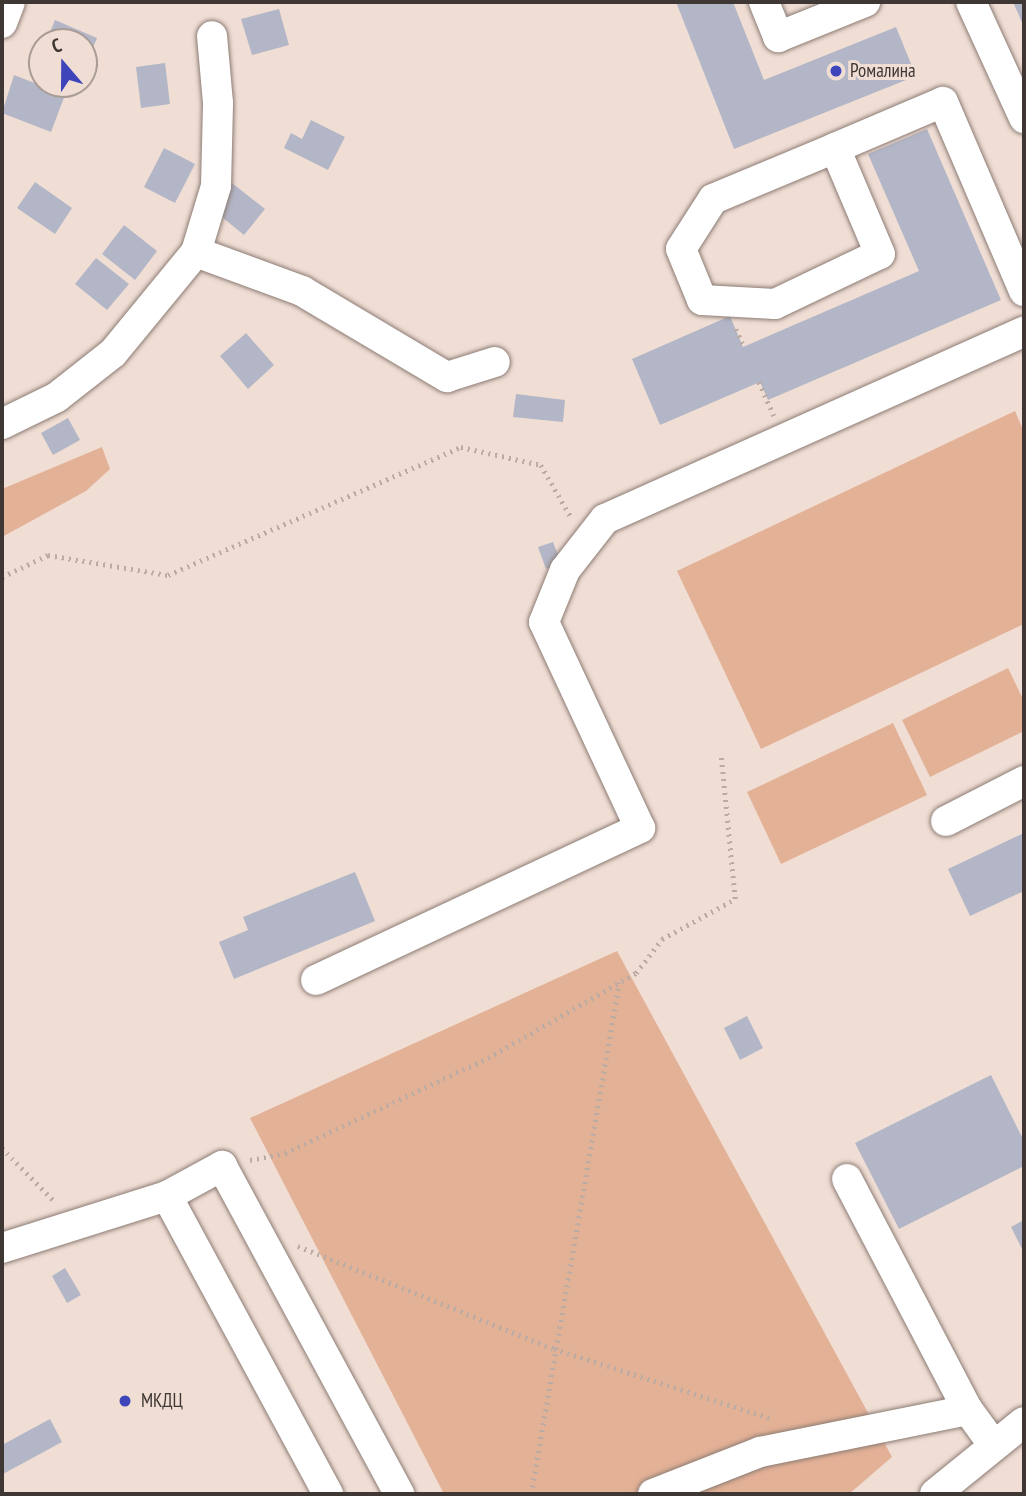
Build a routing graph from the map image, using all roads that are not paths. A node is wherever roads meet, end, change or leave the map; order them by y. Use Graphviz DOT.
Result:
graph roads {
  1 [pos="10,2"];
  2 [pos="764,2"];
  3 [pos="864,2"];
  4 [pos="971,2"];
  5 [pos="2,23"];
  6 [pos="212,36"];
  7 [pos="1024,117"];
  8 [pos="835,148"];
  9 [pos="196,253"];
  10 [pos="1024,291"];
  11 [pos="1024,332"];
  12 [pos="495,362"];
  13 [pos="2,424"];
  14 [pos="1024,781"];
  15 [pos="946,821"];
  16 [pos="316,980"];
  17 [pos="847,1179"];
  18 [pos="167,1196"];
  19 [pos="2,1248"];
  20 [pos="968,1410"];
  21 [pos="1024,1422"];
  22 [pos="992,1443"];
  23 [pos="328,1494"];
  24 [pos="399,1494"];
  25 [pos="653,1494"];
  26 [pos="935,1494"];
  1 -- 5 [label="street"];
  2 -- 3 [label="street"];
  4 -- 7 [label="street"];
  6 -- 9 [label="street"];
  8 -- 8 [label="street"];
  8 -- 10 [label="street"];
  9 -- 12 [label="street"];
  9 -- 13 [label="street"];
  11 -- 16 [label="street"];
  14 -- 15 [label="street"];
  17 -- 20 [label="street"];
  18 -- 19 [label="street"];
  18 -- 23 [label="street"];
  18 -- 24 [label="street"];
  20 -- 22 [label="street"];
  20 -- 25 [label="street"];
  21 -- 22 [label="street"];
  22 -- 26 [label="street"];
}
